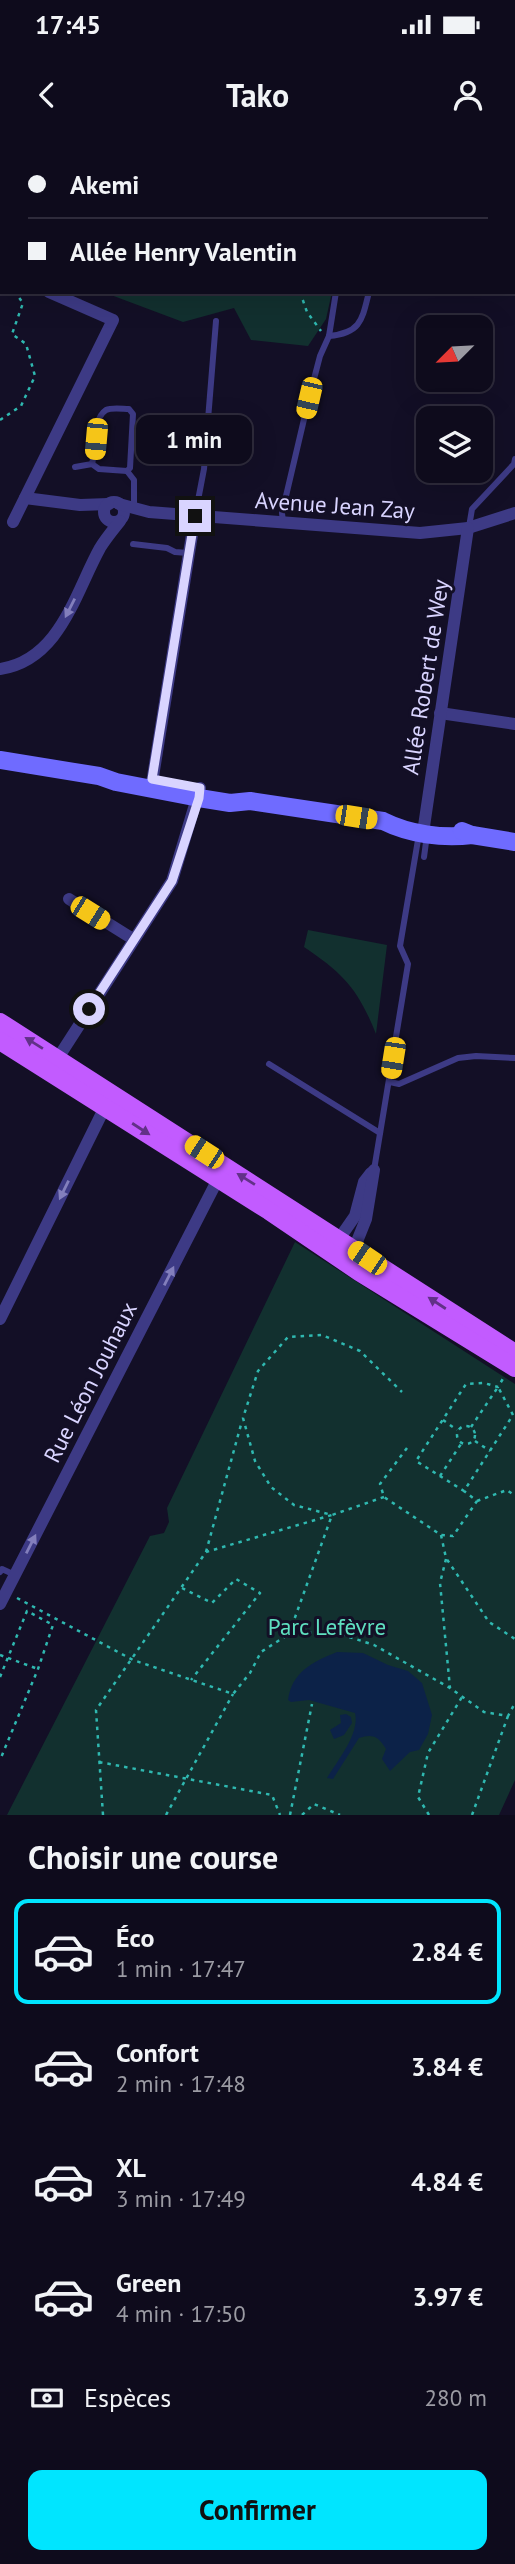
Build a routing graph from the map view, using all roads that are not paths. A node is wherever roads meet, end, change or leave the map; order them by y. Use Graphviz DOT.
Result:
graph roads {
  1 [pos="54,294"];
  2 [pos="336,294"];
  3 [pos="369,294"];
  4 [pos="216,321"];
  5 [pos="326,335"];
  6 [pos="515,458"];
  7 [pos="92,464"];
  8 [pos="514,464"];
  9 [pos="75,467"];
  10 [pos="127,471"];
  11 [pos="515,471"];
  12 [pos="25,498"];
  13 [pos="134,508"];
  14 [pos="149,512"];
  15 [pos="114,513"];
  16 [pos="515,513"];
  17 [pos="195,516"];
  18 [pos="13,522"];
  19 [pos="283,522"];
  20 [pos="468,528"];
  21 [pos="132,544"];
  22 [pos="188,553"];
  23 [pos="0,669"];
  24 [pos="440,713"];
  25 [pos="515,724"];
  26 [pos="0,760"];
  27 [pos="151,784"];
  28 [pos="200,793"];
  29 [pos="424,830"];
  30 [pos="515,842"];
  31 [pos="424,857"];
  32 [pos="69,900"];
  33 [pos="133,939"];
  34 [pos="0,1022"];
  35 [pos="0,1041"];
  36 [pos="58,1058"];
  37 [pos="515,1058"];
  38 [pos="269,1064"];
  39 [pos="390,1082"];
  40 [pos="105,1107"];
  41 [pos="380,1133"];
  42 [pos="374,1170"];
  43 [pos="218,1179"];
  44 [pos="338,1239"];
  45 [pos="354,1249"];
  46 [pos="0,1319"];
  47 [pos="514,1362"];
  48 [pos="1,1569"];
  49 [pos="15,1575"];
  50 [pos="3,1598"];
  1 -- 12 [label="street"];
  2 -- 5 [label="lane"];
  3 -- 5 [label="lane"];
  4 -- 17 [label="lane"];
  5 -- 19 [label="lane"];
  6 -- 8 [label="lane"];
  7 -- 9 [label="lane"];
  7 -- 10 [label="lane"];
  7 -- 10 [label="lane"];
  8 -- 11 [label="lane"];
  8 -- 20 [label="lane"];
  10 -- 13 [label="lane"];
  12 -- 15 [label="street"];
  12 -- 18 [label="street"];
  13 -- 14 [label="street, Avenue Jean Zay"];
  13 -- 15 [label="street, Avenue Jean Zay"];
  14 -- 15 [label="street, Avenue Jean Zay"];
  14 -- 17 [label="street, Avenue Jean Zay"];
  15 -- 23 [label="street, one-way"];
  16 -- 20 [label="street, Avenue Jean Zay"];
  17 -- 19 [label="street, Avenue Jean Zay"];
  17 -- 22 [label="street"];
  19 -- 20 [label="street, Avenue Jean Zay"];
  20 -- 24 [label="street, Allée Robert de Wey"];
  21 -- 22 [label="lane"];
  22 -- 27 [label="street"];
  24 -- 25 [label="street"];
  24 -- 29 [label="street, Allée Robert de Wey"];
  26 -- 27 [label="main road"];
  27 -- 28 [label="main road"];
  28 -- 29 [label="main road"];
  28 -- 33 [label="street"];
  29 -- 30 [label="main road"];
  29 -- 31 [label="lane"];
  29 -- 39 [label="lane"];
  32 -- 33 [label="street"];
  33 -- 36 [label="street"];
  36 -- 34 [label="main road, one-way"];
  35 -- 40 [label="main road"];
  44 -- 36 [label="main road, one-way"];
  37 -- 39 [label="lane"];
  38 -- 41 [label="lane"];
  39 -- 41 [label="lane"];
  40 -- 43 [label="main road, one-way"];
  40 -- 46 [label="street, one-way"];
  41 -- 42 [label="lane"];
  42 -- 44 [label="street"];
  42 -- 45 [label="street"];
  43 -- 47 [label="main road"];
  49 -- 43 [label="street, Rue Léon Jouhaux, one-way"];
  44 -- 45 [label="main road"];
  47 -- 45 [label="main road, one-way"];
  48 -- 49 [label="lane"];
  49 -- 50 [label="street, Rue Léon Jouhaux"];
}
